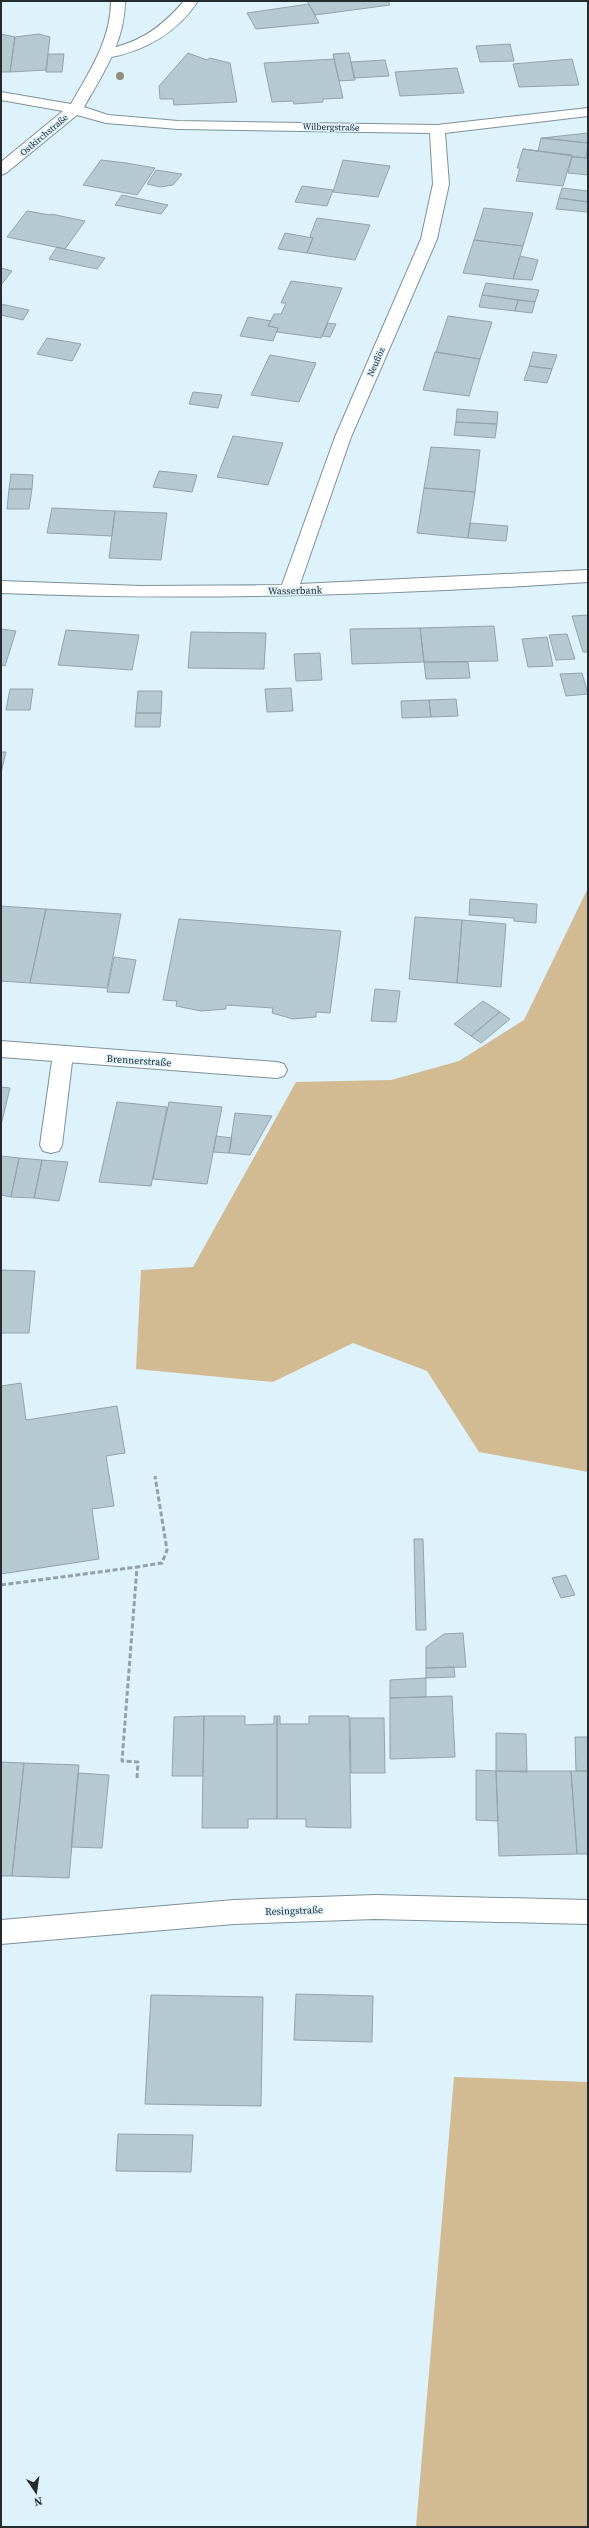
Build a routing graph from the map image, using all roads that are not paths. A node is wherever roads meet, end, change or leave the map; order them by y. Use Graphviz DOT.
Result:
graph roads {
  1 [pos="118,1"];
  2 [pos="191,1"];
  3 [pos="107,54"];
  4 [pos="1,96"];
  5 [pos="75,109"];
  6 [pos="588,112"];
  7 [pos="437,130"];
  8 [pos="1,170"];
  9 [pos="588,576"];
  10 [pos="1,587"];
  11 [pos="289,591"];
  12 [pos="1,1049"];
  13 [pos="63,1054"];
  14 [pos="277,1070"];
  15 [pos="51,1144"];
  16 [pos="588,1912"];
  17 [pos="1,1932"];
  1 -- 3 [label="street, Ostkirchstraße"];
  2 -- 3 [label="street"];
  3 -- 5 [label="street, Ostkirchstraße"];
  4 -- 5 [label="street, Wilbergstraße"];
  5 -- 7 [label="street, Wilbergstraße"];
  5 -- 8 [label="street, Ostkirchstraße"];
  6 -- 7 [label="street, Wilbergstraße"];
  7 -- 11 [label="street, Neuflöz"];
  9 -- 11 [label="street, Wasserbank"];
  10 -- 11 [label="street, Wasserbank"];
  12 -- 13 [label="street, Brennerstraße"];
  13 -- 14 [label="street, Brennerstraße"];
  13 -- 15 [label="street"];
  16 -- 17 [label="street, Resingstraße"];
}
